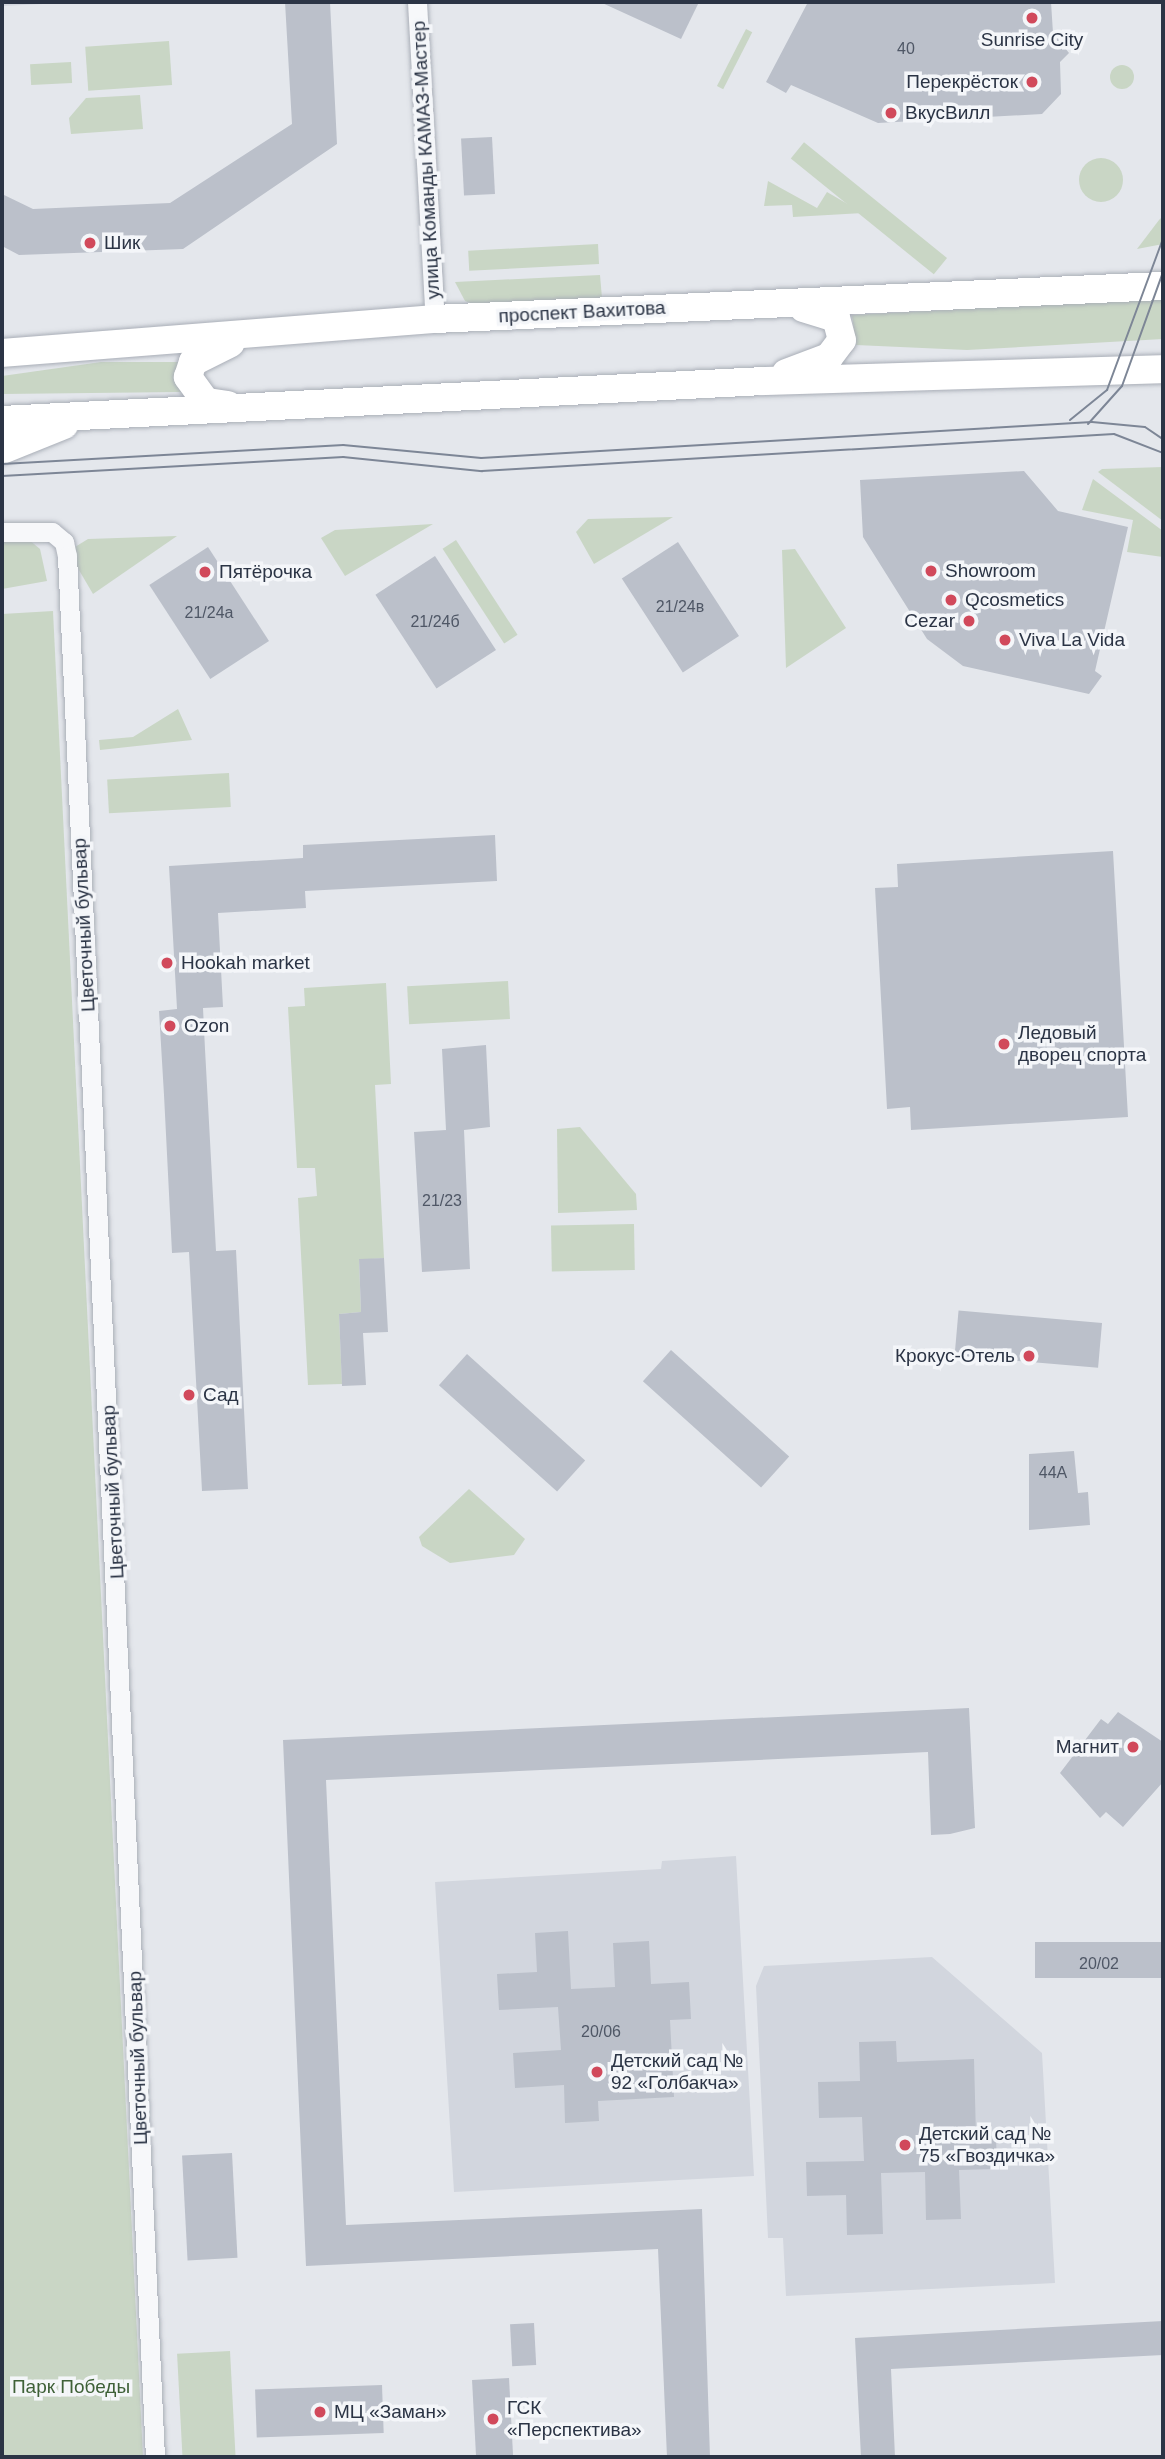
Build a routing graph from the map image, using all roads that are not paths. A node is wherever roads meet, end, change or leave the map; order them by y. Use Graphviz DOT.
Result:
graph roads {
  1 [pos="418,2"];
  2 [pos="1163,286"];
  3 [pos="766,302"];
  4 [pos="435,319"];
  5 [pos="260,334"];
  6 [pos="7,350"];
  7 [pos="1163,369"];
  8 [pos="763,382"];
  9 [pos="257,410"];
  10 [pos="83,417"];
  11 [pos="2,420"];
  12 [pos="2,450"];
  13 [pos="2,532"];
  14 [pos="155,2457"];
  1 -- 4 [label="street, улица Команды КАМАЗ-Мастер"];
  2 -- 3 [label="main road, проспект Вахитова"];
  3 -- 4 [label="main road, проспект Вахитова"];
  3 -- 8 [label="main road"];
  4 -- 5 [label="main road, проспект Вахитова"];
  5 -- 6 [label="main road, проспект Вахитова"];
  5 -- 9 [label="main road"];
  7 -- 8 [label="main road"];
  8 -- 9 [label="main road"];
  9 -- 10 [label="main road"];
  10 -- 11 [label="main road"];
  10 -- 12 [label="main road"];
  13 -- 14 [label="street, Цветочный бульвар"];
}
